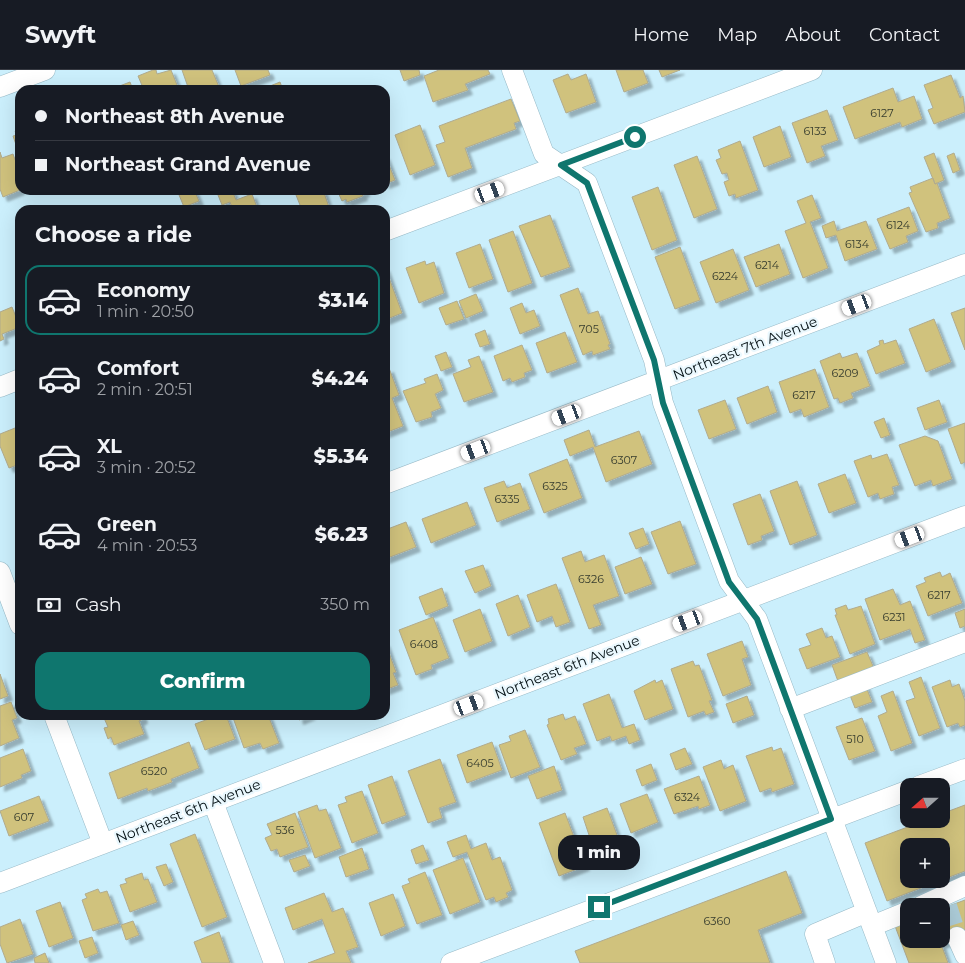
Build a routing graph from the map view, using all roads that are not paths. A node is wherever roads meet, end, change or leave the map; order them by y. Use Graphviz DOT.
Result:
graph roads {
  1 [pos="44,70"];
  2 [pos="512,70"];
  3 [pos="804,71"];
  4 [pos="0,87"];
  5 [pos="561,165"];
  6 [pos="390,229"];
  7 [pos="965,264"];
  8 [pos="15,381"];
  9 [pos="658,381"];
  10 [pos="0,387"];
  11 [pos="390,482"];
  12 [pos="965,516"];
  13 [pos="0,572"];
  14 [pos="743,600"];
  15 [pos="15,611"];
  16 [pos="965,642"];
  17 [pos="790,709"];
  18 [pos="56,720"];
  19 [pos="965,769"];
  20 [pos="941,778"];
  21 [pos="900,793"];
  22 [pos="213,802"];
  23 [pos="831,819"];
  24 [pos="103,844"];
  25 [pos="0,883"];
  26 [pos="965,886"];
  27 [pos="949,898"];
  28 [pos="900,913"];
  29 [pos="869,919"];
  30 [pos="274,963"];
  31 [pos="451,963"];
  32 [pos="825,963"];
  33 [pos="886,963"];
  1 -- 4 [label="street"];
  2 -- 5 [label="street"];
  3 -- 5 [label="street"];
  5 -- 6 [label="street"];
  5 -- 9 [label="street"];
  7 -- 9 [label="street, Northeast 7th Avenue"];
  8 -- 10 [label="street"];
  9 -- 11 [label="street, Northeast 7th Avenue"];
  9 -- 14 [label="street"];
  12 -- 14 [label="street, Northeast 6th Avenue"];
  13 -- 15 [label="street"];
  14 -- 17 [label="street"];
  14 -- 22 [label="street, Northeast 6th Avenue"];
  16 -- 17 [label="street"];
  17 -- 23 [label="street"];
  18 -- 24 [label="street"];
  19 -- 20 [label="street"];
  21 -- 23 [label="street"];
  22 -- 24 [label="street, Northeast 6th Avenue"];
  22 -- 30 [label="street"];
  23 -- 29 [label="street"];
  23 -- 31 [label="street"];
  24 -- 25 [label="street, Northeast 6th Avenue"];
  26 -- 27 [label="street"];
  28 -- 29 [label="street"];
  29 -- 32 [label="street"];
  29 -- 33 [label="street"];
}
